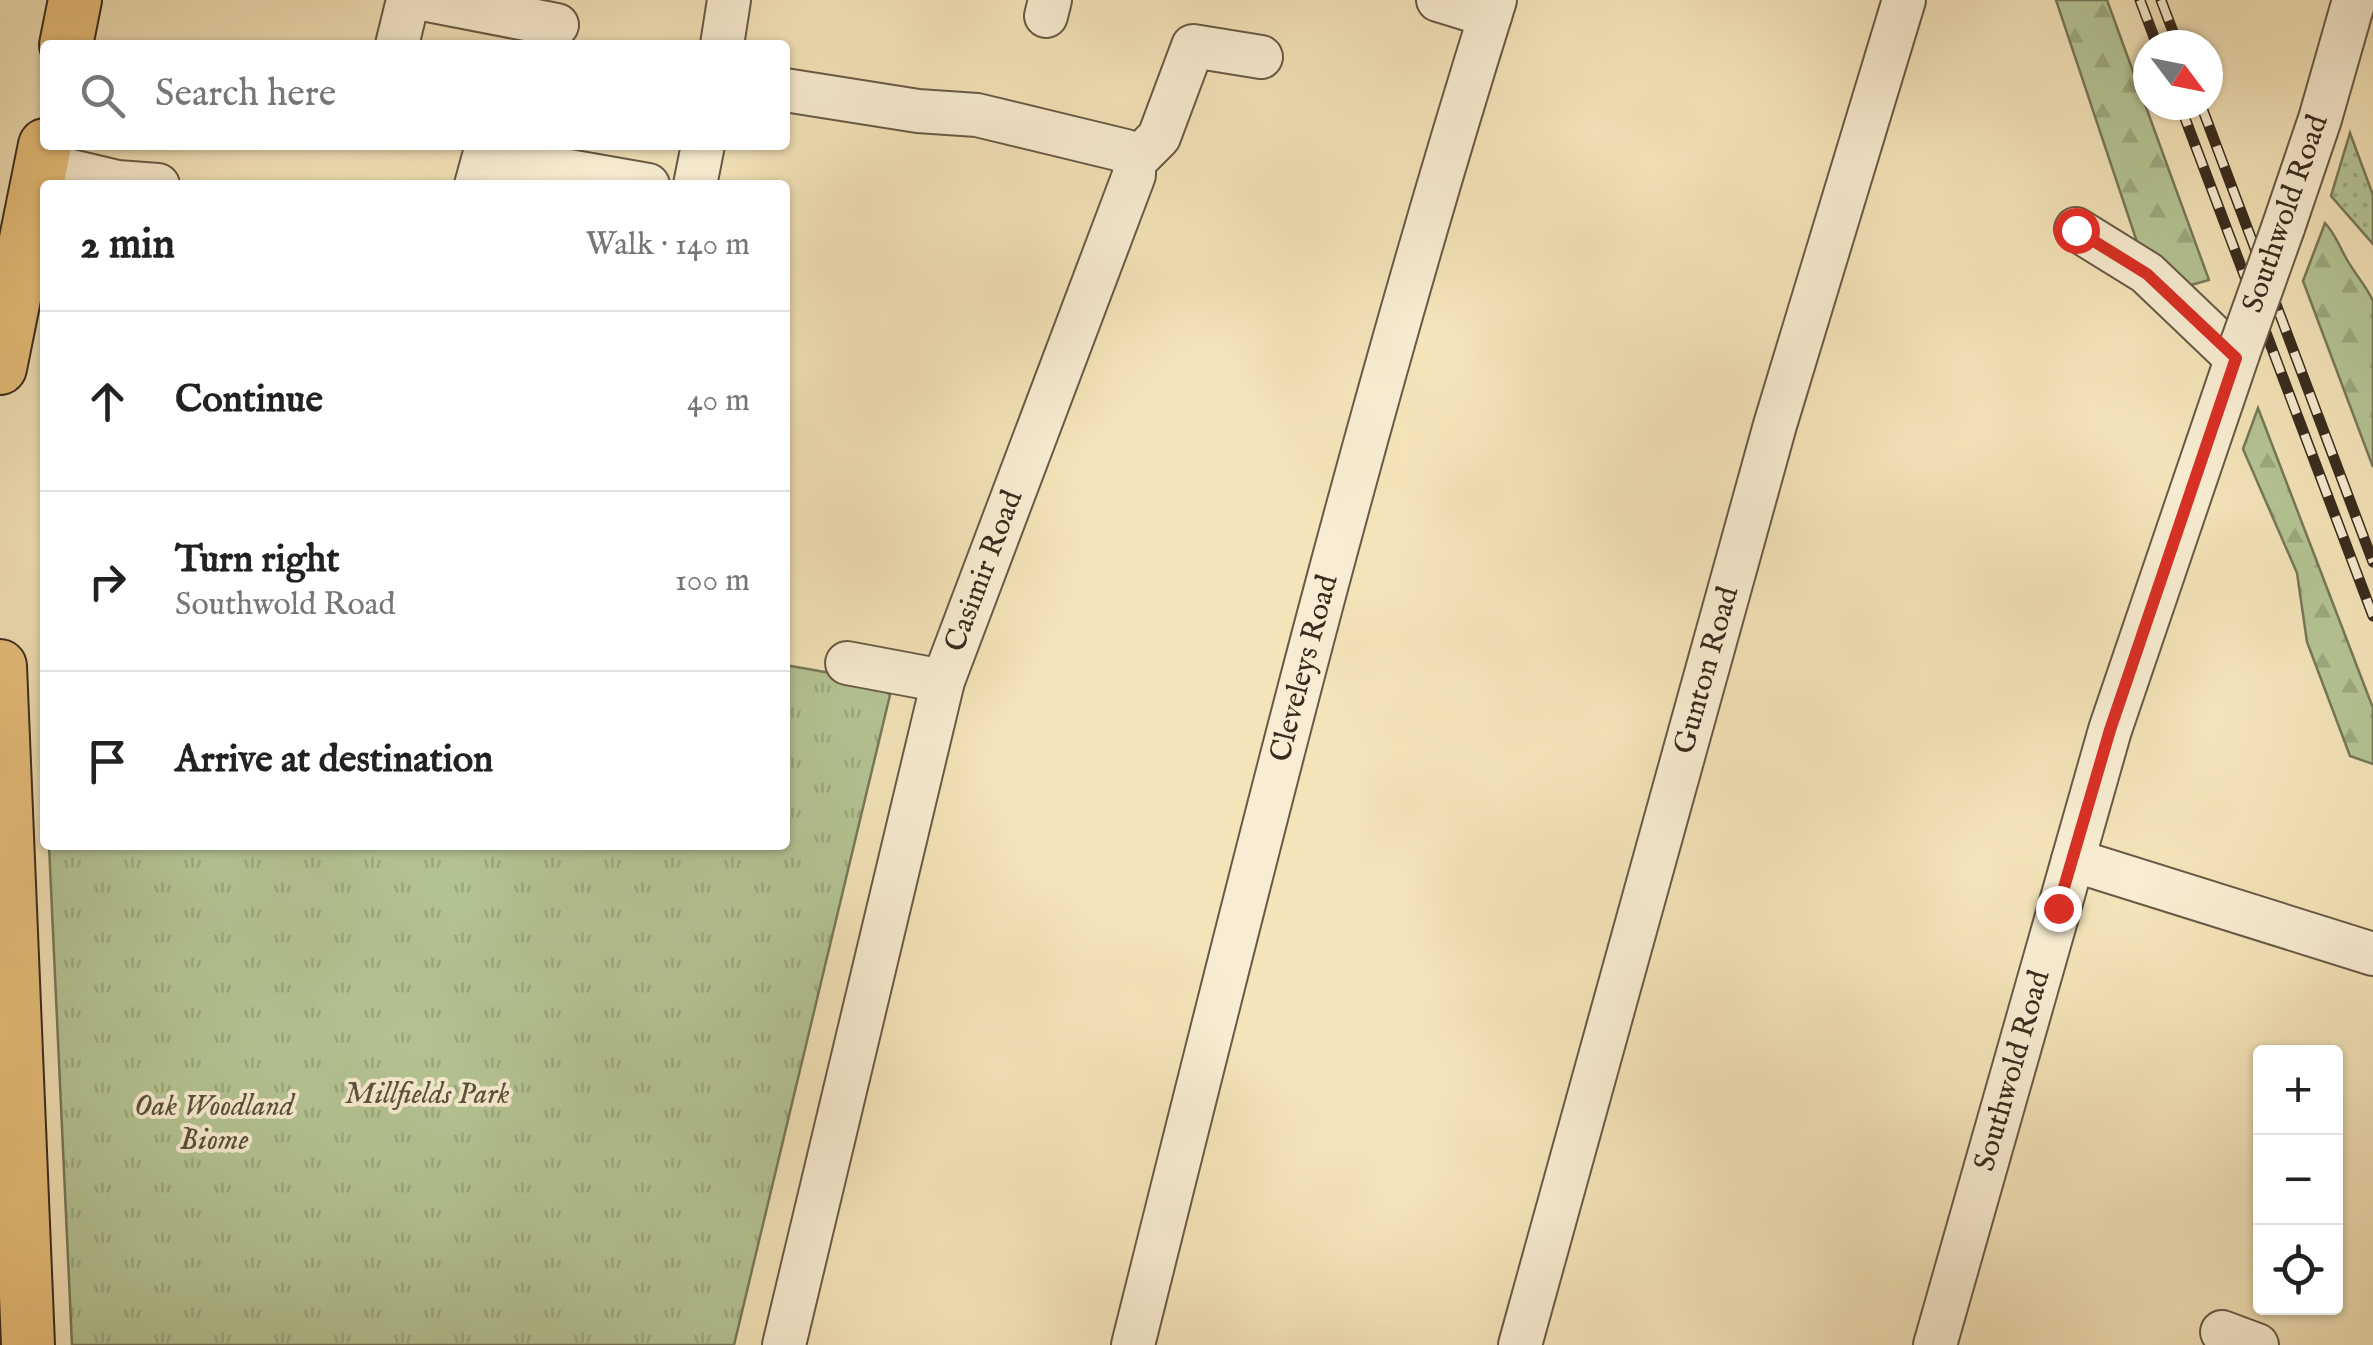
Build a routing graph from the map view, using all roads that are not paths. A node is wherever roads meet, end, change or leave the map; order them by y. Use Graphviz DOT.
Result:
graph roads {
  1 [pos="75,0"];
  2 [pos="408,0"];
  3 [pos="426,0"];
  4 [pos="729,0"];
  5 [pos="1438,0"];
  6 [pos="1904,0"];
  7 [pos="2354,0"];
  8 [pos="513,8"];
  9 [pos="1493,8"];
  10 [pos="557,25"];
  11 [pos="67,40"];
  12 [pos="398,40"];
  13 [pos="723,40"];
  14 [pos="1262,57"];
  15 [pos="790,91"];
  16 [pos="702,150"];
  17 [pos="43,154"];
  18 [pos="1134,162"];
  19 [pos="112,180"];
  20 [pos="477,180"];
  21 [pos="620,180"];
  22 [pos="696,180"];
  23 [pos="2076,230"];
  24 [pos="2237,356"];
  25 [pos="0,368"];
  26 [pos="847,663"];
  27 [pos="0,666"];
  28 [pos="942,680"];
  29 [pos="2072,860"];
  30 [pos="2373,954"];
  31 [pos="28,1345"];
  32 [pos="784,1345"];
  33 [pos="1133,1345"];
  34 [pos="1520,1345"];
  35 [pos="1936,1345"];
  1 -- 11 [label="main road"];
  2 -- 12 [label="street"];
  3 -- 8 [label="street"];
  4 -- 13 [label="street"];
  5 -- 9 [label="street"];
  6 -- 34 [label="street, Gunton Road"];
  7 -- 24 [label="street, Southwold Road, bridge"];
  8 -- 10 [label="street"];
  9 -- 33 [label="street, Cleveleys Road"];
  14 -- 18 [label="street"];
  15 -- 18 [label="street"];
  16 -- 22 [label="street"];
  17 -- 19 [label="street"];
  17 -- 25 [label="main road"];
  18 -- 28 [label="street, Casimir Road"];
  20 -- 21 [label="street"];
  23 -- 24 [label="street"];
  24 -- 29 [label="street, Southwold Road"];
  26 -- 28 [label="street"];
  27 -- 31 [label="main road"];
  28 -- 32 [label="street, Casimir Road"];
  29 -- 30 [label="street"];
  29 -- 35 [label="street, Southwold Road"];
}
